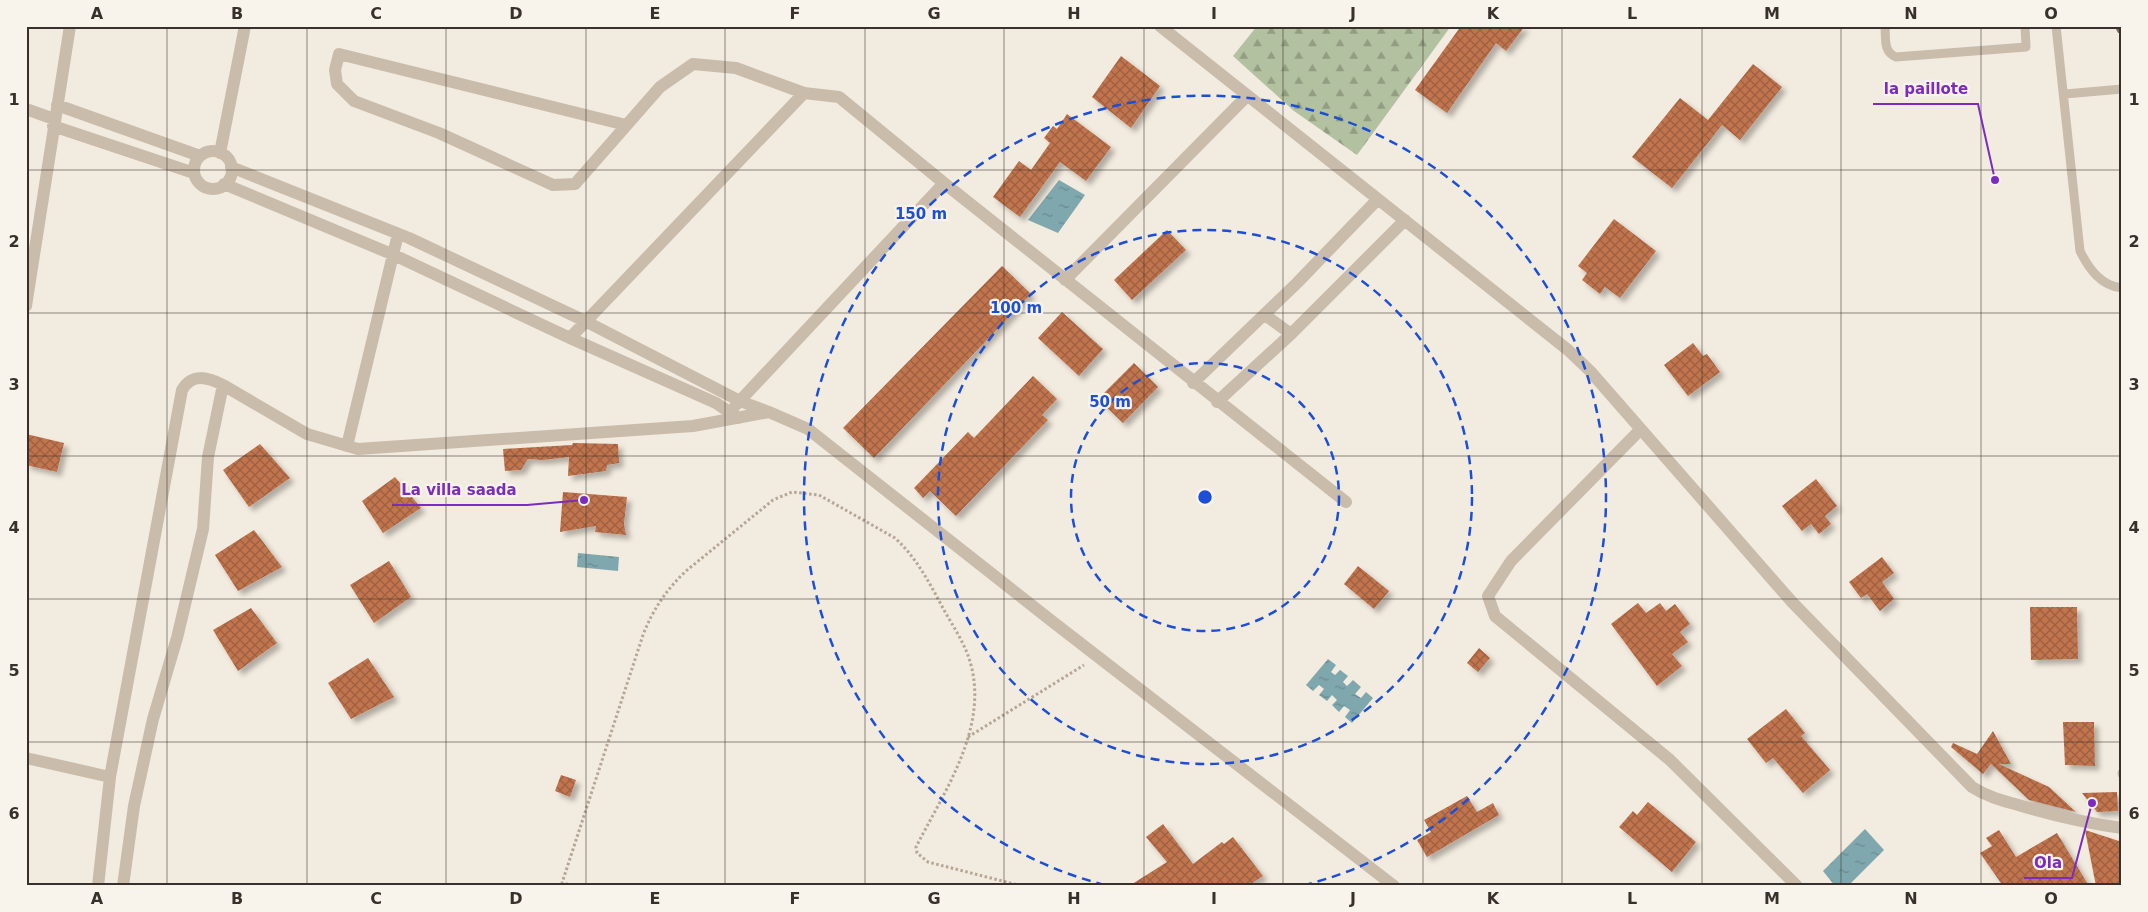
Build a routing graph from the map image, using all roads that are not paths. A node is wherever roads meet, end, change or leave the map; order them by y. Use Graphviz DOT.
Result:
graph roads {
  1 [pos="70,26"];
  2 [pos="245,26"];
  3 [pos="1160,26"];
  4 [pos="1885,26"];
  5 [pos="2025,26"];
  6 [pos="2056,26"];
  7 [pos="2122,89"];
  8 [pos="804,93"];
  9 [pos="2065,94"];
  10 [pos="1247,96"];
  11 [pos="56,105"];
  12 [pos="26,109"];
  13 [pos="54,122"];
  14 [pos="626,125"];
  15 [pos="220,153"];
  16 [pos="200,156"];
  17 [pos="231,167"];
  18 [pos="194,173"];
  19 [pos="944,183"];
  20 [pos="224,184"];
  21 [pos="1378,198"];
  22 [pos="1405,220"];
  23 [pos="398,234"];
  24 [pos="394,255"];
  25 [pos="1065,280"];
  26 [pos="2122,288"];
  27 [pos="27,301"];
  28 [pos="1265,315"];
  29 [pos="585,321"];
  30 [pos="1291,334"];
  31 [pos="570,338"];
  32 [pos="1193,383"];
  33 [pos="222,385"];
  34 [pos="740,400"];
  35 [pos="1217,402"];
  36 [pos="769,412"];
  37 [pos="734,414"];
  38 [pos="1640,430"];
  39 [pos="347,446"];
  40 [pos="1346,502"];
  41 [pos="26,758"];
  42 [pos="110,777"];
  43 [pos="2122,828"];
  44 [pos="98,886"];
  45 [pos="123,886"];
  46 [pos="1394,886"];
  47 [pos="1797,886"];
  1 -- 11 [label="street"];
  2 -- 15 [label="street"];
  3 -- 10 [label="street"];
  4 -- 5 [label="lane"];
  6 -- 9 [label="lane"];
  7 -- 9 [label="lane"];
  8 -- 14 [label="street"];
  8 -- 19 [label="street"];
  8 -- 29 [label="street"];
  9 -- 26 [label="lane"];
  10 -- 21 [label="street"];
  10 -- 25 [label="street"];
  11 -- 13 [label="street"];
  11 -- 16 [label="street"];
  12 -- 13 [label="street"];
  13 -- 18 [label="street"];
  13 -- 27 [label="street"];
  14 -- 14 [label="street"];
  15 -- 16 [label="street"];
  15 -- 17 [label="street"];
  16 -- 18 [label="street"];
  17 -- 20 [label="street"];
  17 -- 23 [label="street"];
  18 -- 20 [label="street"];
  19 -- 25 [label="street"];
  19 -- 34 [label="street"];
  20 -- 24 [label="street"];
  21 -- 22 [label="street"];
  21 -- 28 [label="street"];
  22 -- 30 [label="street"];
  22 -- 38 [label="street"];
  23 -- 24 [label="street"];
  23 -- 29 [label="street"];
  24 -- 31 [label="street"];
  24 -- 39 [label="street"];
  25 -- 32 [label="street"];
  28 -- 30 [label="street"];
  28 -- 32 [label="street"];
  29 -- 31 [label="street"];
  29 -- 34 [label="street"];
  30 -- 35 [label="street"];
  31 -- 37 [label="street"];
  32 -- 35 [label="street"];
  33 -- 39 [label="street"];
  33 -- 42 [label="street"];
  33 -- 45 [label="street"];
  34 -- 36 [label="street"];
  34 -- 37 [label="street"];
  35 -- 40 [label="street"];
  36 -- 37 [label="street"];
  36 -- 46 [label="street"];
  37 -- 39 [label="street"];
  38 -- 43 [label="street"];
  38 -- 47 [label="street"];
  41 -- 42 [label="street"];
  42 -- 44 [label="street"];
}
